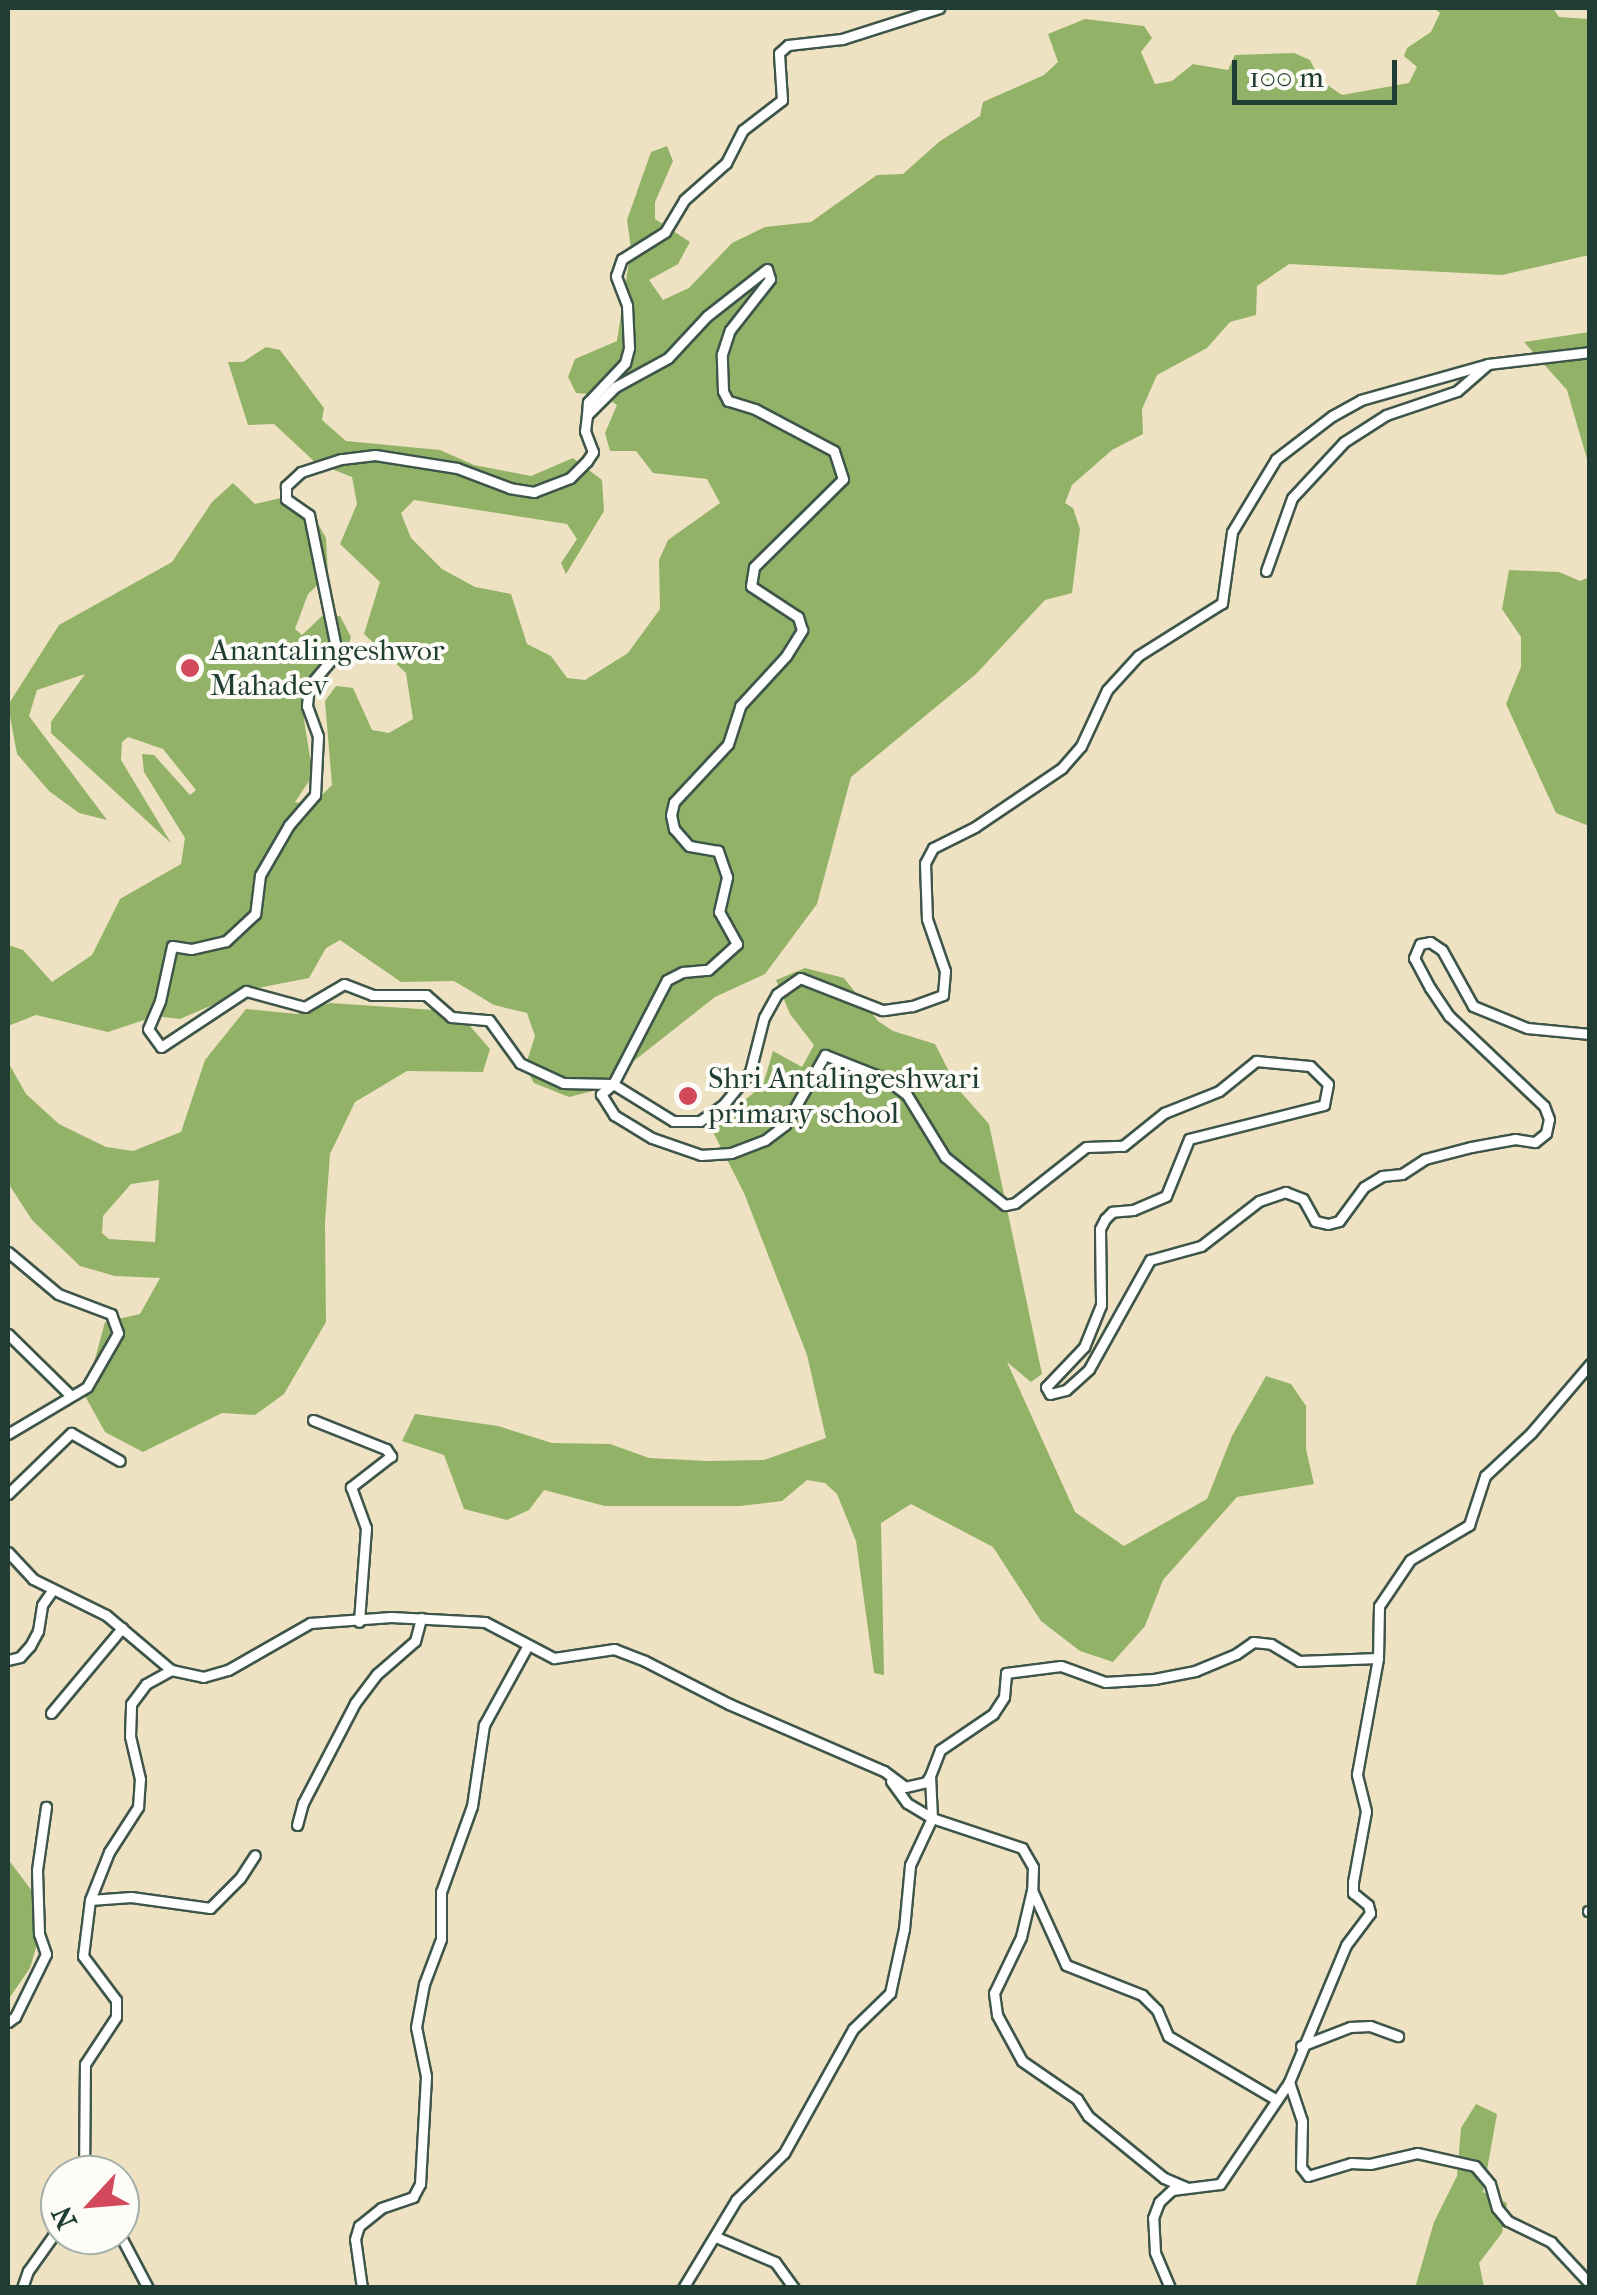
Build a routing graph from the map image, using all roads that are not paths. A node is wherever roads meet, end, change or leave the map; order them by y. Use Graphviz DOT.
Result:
graph roads {
  1 [pos="939,8"];
  2 [pos="1590,352"];
  3 [pos="1488,364"];
  4 [pos="587,415"];
  5 [pos="1266,571"];
  6 [pos="1590,1034"];
  7 [pos="613,1084"];
  8 [pos="8,1252"];
  9 [pos="8,1334"];
  10 [pos="1590,1364"];
  11 [pos="70,1395"];
  12 [pos="314,1420"];
  13 [pos="8,1434"];
  14 [pos="120,1462"];
  15 [pos="8,1494"];
  16 [pos="8,1552"];
  17 [pos="53,1589"];
  18 [pos="421,1618"];
  19 [pos="359,1622"];
  20 [pos="122,1628"];
  21 [pos="528,1645"];
  22 [pos="1378,1658"];
  23 [pos="8,1660"];
  24 [pos="171,1670"];
  25 [pos="51,1712"];
  26 [pos="884,1771"];
  27 [pos="930,1776"];
  28 [pos="46,1807"];
  29 [pos="932,1818"];
  30 [pos="297,1825"];
  31 [pos="255,1855"];
  32 [pos="1032,1890"];
  33 [pos="90,1900"];
  34 [pos="8,2022"];
  35 [pos="1398,2036"];
  36 [pos="1300,2047"];
  37 [pos="1288,2082"];
  38 [pos="1277,2100"];
  39 [pos="86,2155"];
  40 [pos="1186,2188"];
  41 [pos="716,2237"];
  42 [pos="40,2254"];
  43 [pos="131,2255"];
  44 [pos="1590,2284"];
  45 [pos="22,2288"];
  46 [pos="148,2288"];
  47 [pos="362,2288"];
  48 [pos="684,2288"];
  49 [pos="794,2288"];
  50 [pos="1170,2288"];
  1 -- 4 [label="street"];
  2 -- 3 [label="street"];
  3 -- 5 [label="street"];
  3 -- 7 [label="street"];
  4 -- 7 [label="street"];
  4 -- 7 [label="street"];
  6 -- 7 [label="street"];
  8 -- 11 [label="street"];
  9 -- 11 [label="street"];
  10 -- 22 [label="street"];
  11 -- 13 [label="street"];
  12 -- 19 [label="street"];
  14 -- 15 [label="street"];
  16 -- 17 [label="street"];
  17 -- 20 [label="street"];
  17 -- 23 [label="street"];
  18 -- 19 [label="street"];
  18 -- 21 [label="street"];
  18 -- 30 [label="street"];
  19 -- 24 [label="street"];
  20 -- 24 [label="street"];
  20 -- 25 [label="street"];
  21 -- 26 [label="street"];
  21 -- 47 [label="street"];
  22 -- 27 [label="street"];
  22 -- 36 [label="street"];
  24 -- 33 [label="street"];
  26 -- 27 [label="street"];
  26 -- 29 [label="street"];
  27 -- 29 [label="street"];
  28 -- 34 [label="street"];
  29 -- 32 [label="street"];
  29 -- 41 [label="street"];
  31 -- 33 [label="street"];
  32 -- 38 [label="street"];
  32 -- 40 [label="street"];
  33 -- 39 [label="street"];
  35 -- 36 [label="street"];
  36 -- 37 [label="street"];
  37 -- 38 [label="street"];
  37 -- 44 [label="street"];
  38 -- 40 [label="street"];
  40 -- 50 [label="street"];
  41 -- 48 [label="street"];
  41 -- 49 [label="street"];
  42 -- 45 [label="street"];
  43 -- 46 [label="street"];
}
